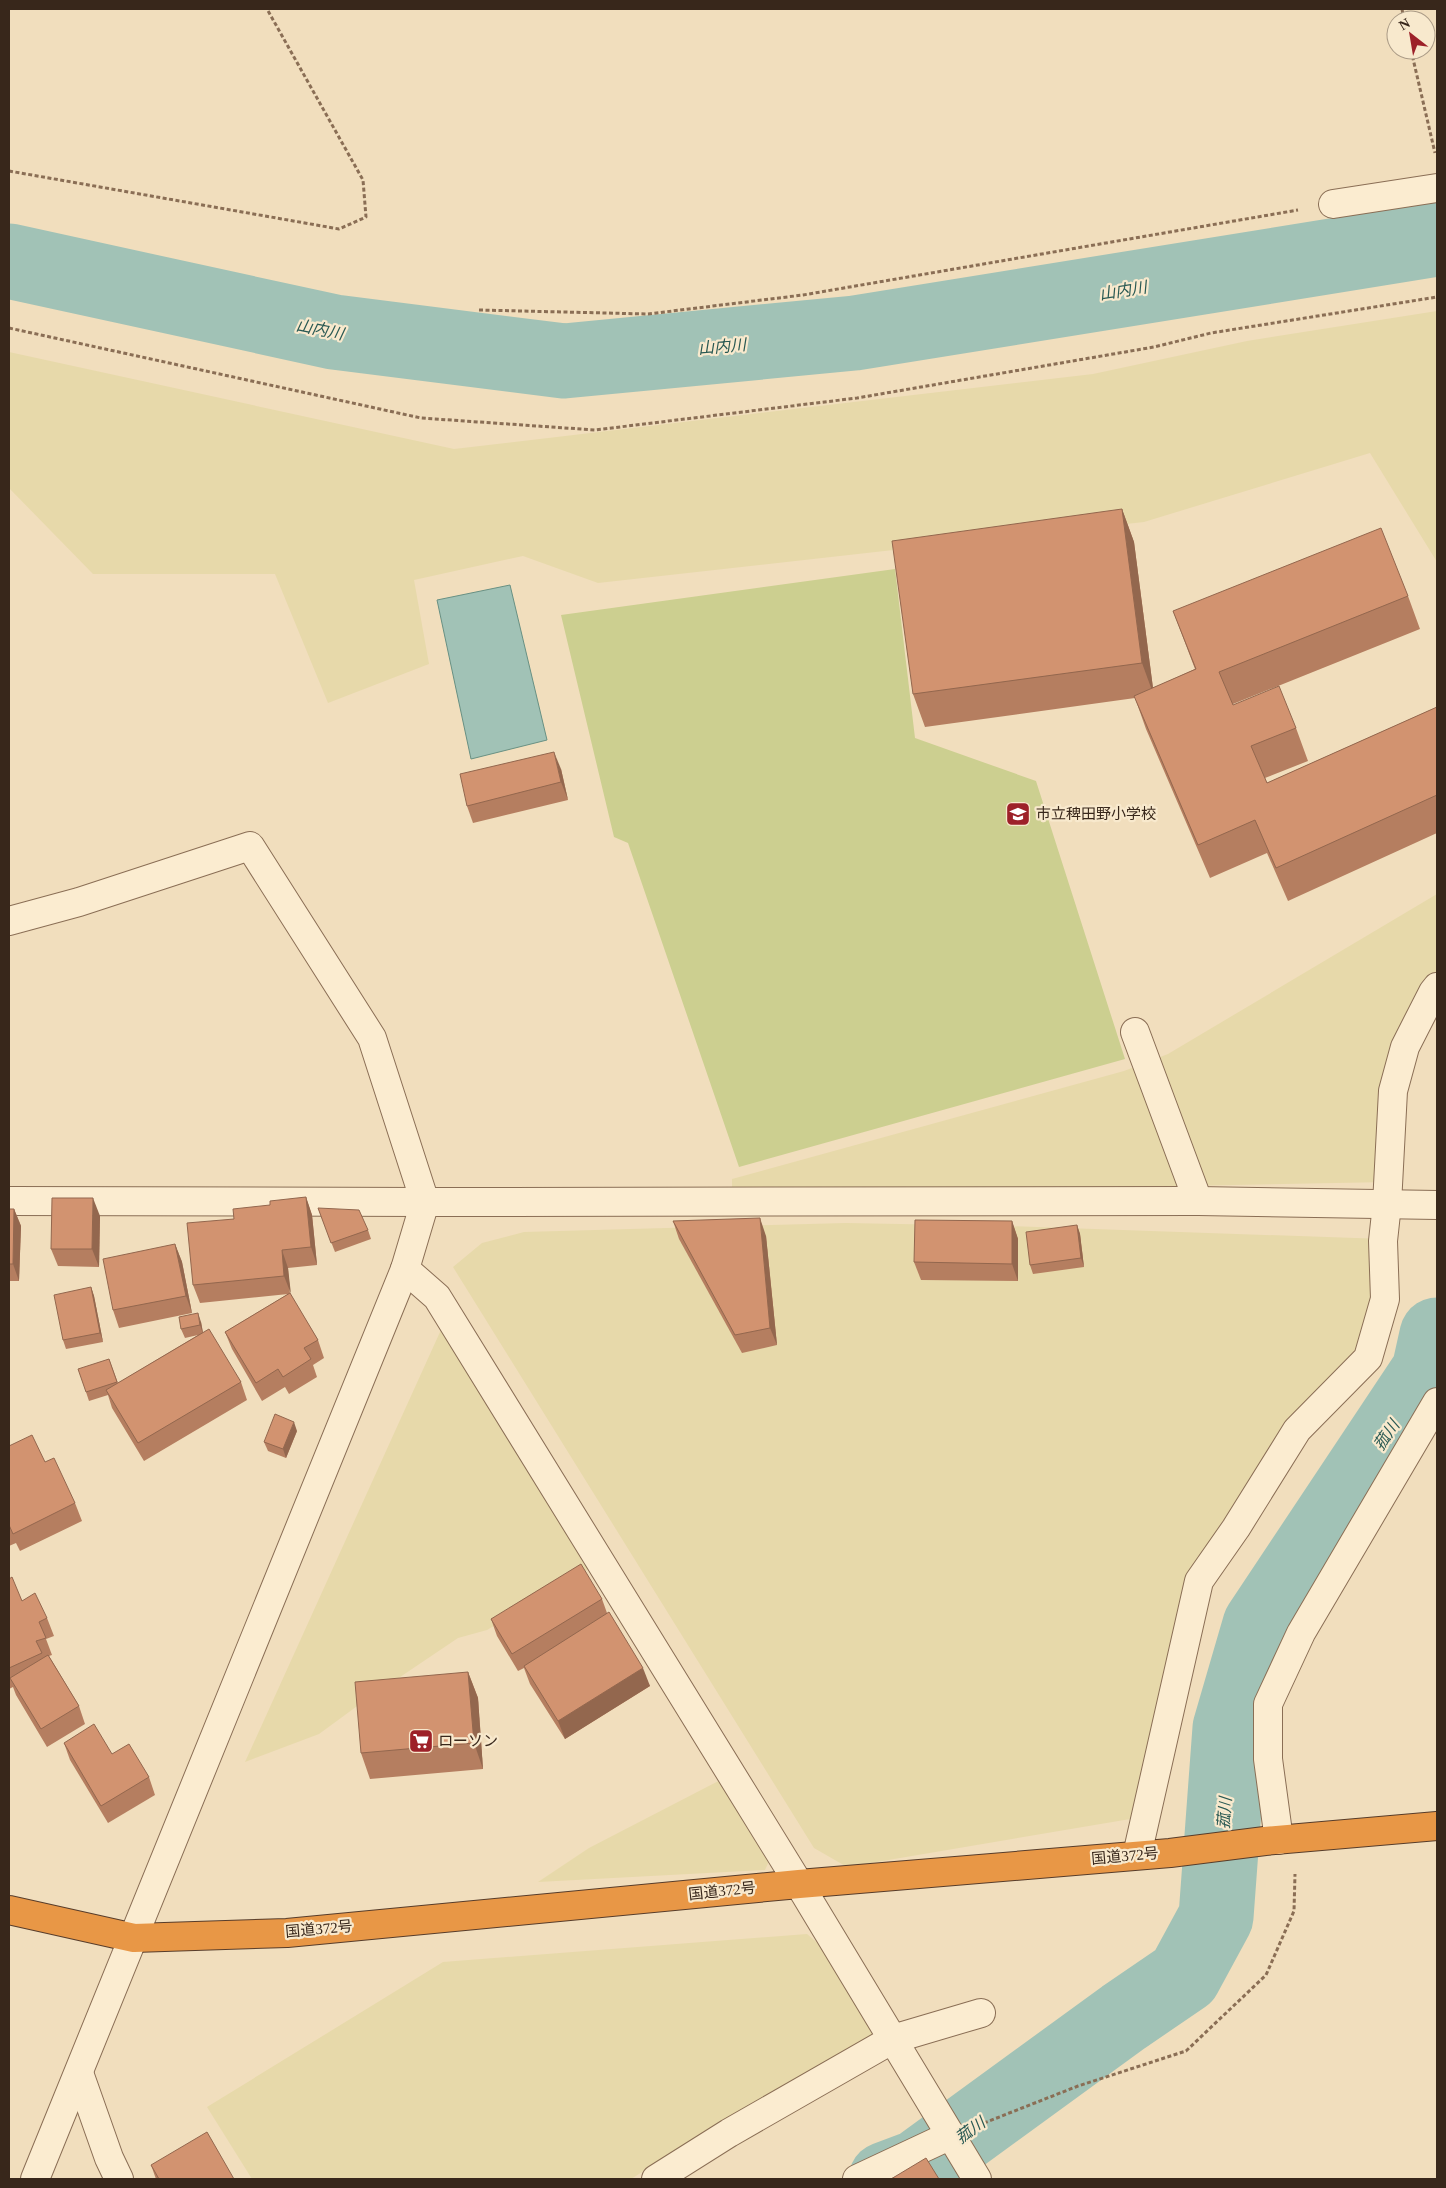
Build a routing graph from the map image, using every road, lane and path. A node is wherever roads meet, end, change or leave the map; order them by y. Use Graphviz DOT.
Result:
graph roads {
  1 [pos="267,9"];
  2 [pos="1413,60"];
  3 [pos="1435,154"];
  4 [pos="9,171"];
  5 [pos="1437,188"];
  6 [pos="1333,204"];
  7 [pos="1437,297"];
  8 [pos="479,310"];
  9 [pos="9,328"];
  10 [pos="9,920"];
  11 [pos="1437,987"];
  12 [pos="1135,1032"];
  13 [pos="9,1201"];
  14 [pos="1198,1201"];
  15 [pos="425,1202"];
  16 [pos="1399,1204"];
  17 [pos="1437,1205"];
  18 [pos="406,1269"];
  19 [pos="1437,1402"];
  20 [pos="1437,1826"];
  21 [pos="1280,1840"];
  22 [pos="1137,1855"];
  23 [pos="799,1884"];
  24 [pos="9,1910"];
  25 [pos="134,1938"];
  26 [pos="981,2013"];
  27 [pos="893,2039"];
  28 [pos="79,2073"];
  29 [pos="951,2136"];
  30 [pos="35,2179"];
  31 [pos="119,2179"];
  32 [pos="656,2179"];
  33 [pos="856,2179"];
  34 [pos="977,2179"];
  1 -- 4 [label="path"];
  2 -- 3 [label="path"];
  5 -- 6 [label="street"];
  6 -- 8 [label="path"];
  7 -- 9 [label="path"];
  10 -- 15 [label="street"];
  11 -- 16 [label="street"];
  12 -- 14 [label="street"];
  13 -- 15 [label="street"];
  14 -- 15 [label="street"];
  14 -- 16 [label="street"];
  15 -- 18 [label="street"];
  16 -- 17 [label="street"];
  16 -- 22 [label="street"];
  18 -- 23 [label="street"];
  18 -- 25 [label="street"];
  19 -- 21 [label="street"];
  20 -- 21 [label="highway, 国道372号"];
  21 -- 22 [label="highway, 国道372号"];
  21 -- 29 [label="path"];
  22 -- 23 [label="highway, 国道372号"];
  23 -- 25 [label="highway, 国道372号"];
  23 -- 27 [label="street"];
  24 -- 25 [label="highway, 国道372号"];
  25 -- 28 [label="street"];
  26 -- 27 [label="street"];
  27 -- 29 [label="street"];
  27 -- 32 [label="street"];
  28 -- 30 [label="street"];
  28 -- 31 [label="street"];
  29 -- 33 [label="street"];
  29 -- 34 [label="street"];
}
